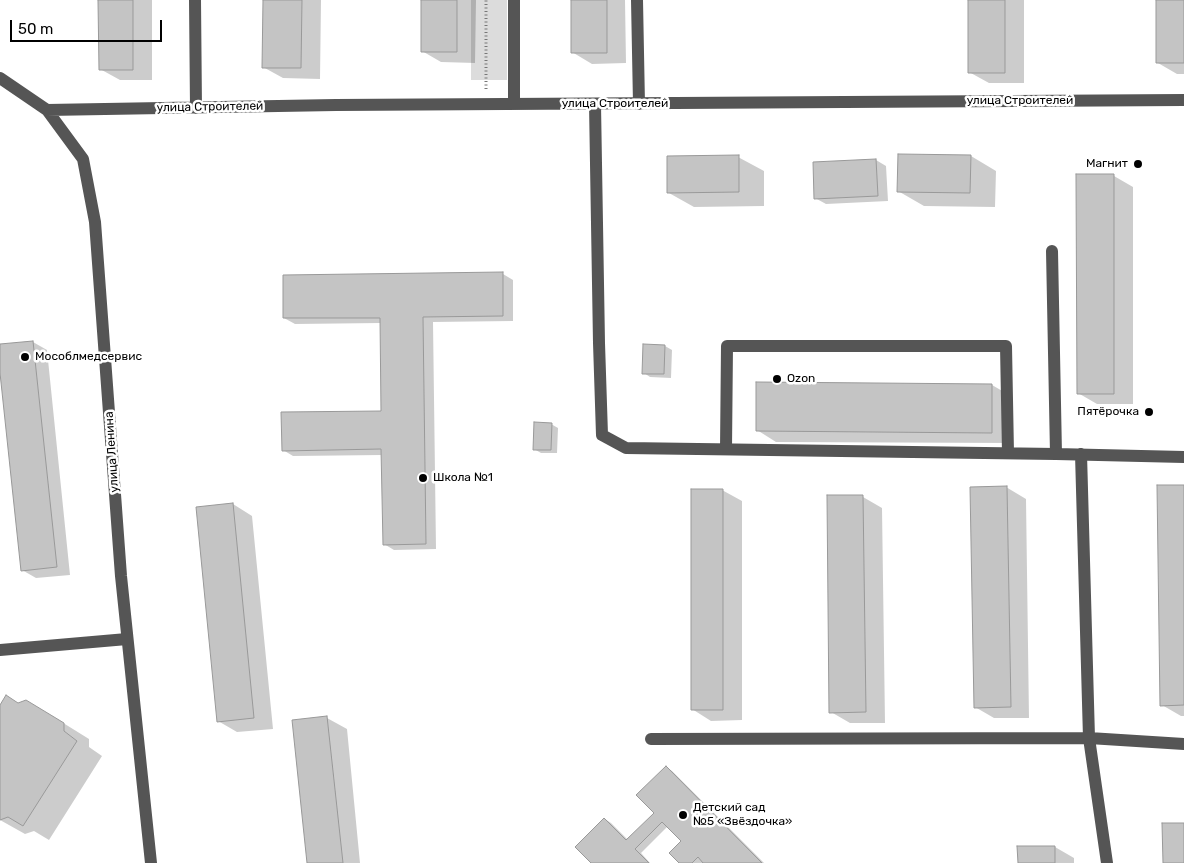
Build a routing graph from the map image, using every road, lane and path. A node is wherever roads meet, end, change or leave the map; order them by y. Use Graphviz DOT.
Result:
graph roads {
  1 [pos="195,0"];
  2 [pos="486,0"];
  3 [pos="514,0"];
  4 [pos="637,0"];
  5 [pos="0,78"];
  6 [pos="1184,100"];
  7 [pos="486,104"];
  8 [pos="514,104"];
  9 [pos="596,104"];
  10 [pos="639,104"];
  11 [pos="196,108"];
  12 [pos="46,110"];
  13 [pos="1052,251"];
  14 [pos="726,449"];
  15 [pos="1008,453"];
  16 [pos="1056,454"];
  17 [pos="1081,454"];
  18 [pos="1184,457"];
  19 [pos="127,639"];
  20 [pos="0,650"];
  21 [pos="1089,738"];
  22 [pos="652,739"];
  23 [pos="1184,744"];
  24 [pos="151,863"];
  25 [pos="1107,863"];
  1 -- 11 [label="street"];
  2 -- 7 [label="path"];
  3 -- 8 [label="street"];
  4 -- 10 [label="street"];
  5 -- 12 [label="street, улица Ленина"];
  6 -- 10 [label="street, улица Строителей"];
  7 -- 8 [label="street, улица Строителей"];
  7 -- 11 [label="street, улица Строителей"];
  8 -- 9 [label="street, улица Строителей"];
  9 -- 10 [label="street, улица Строителей"];
  9 -- 14 [label="street"];
  11 -- 12 [label="street, улица Строителей"];
  12 -- 19 [label="street, улица Ленина"];
  13 -- 16 [label="street"];
  14 -- 15 [label="street"];
  14 -- 15 [label="street"];
  15 -- 16 [label="street"];
  16 -- 17 [label="street"];
  17 -- 18 [label="street"];
  17 -- 21 [label="street"];
  19 -- 20 [label="street"];
  19 -- 24 [label="street, улица Ленина"];
  21 -- 22 [label="street"];
  21 -- 23 [label="street"];
  21 -- 25 [label="street"];
}
